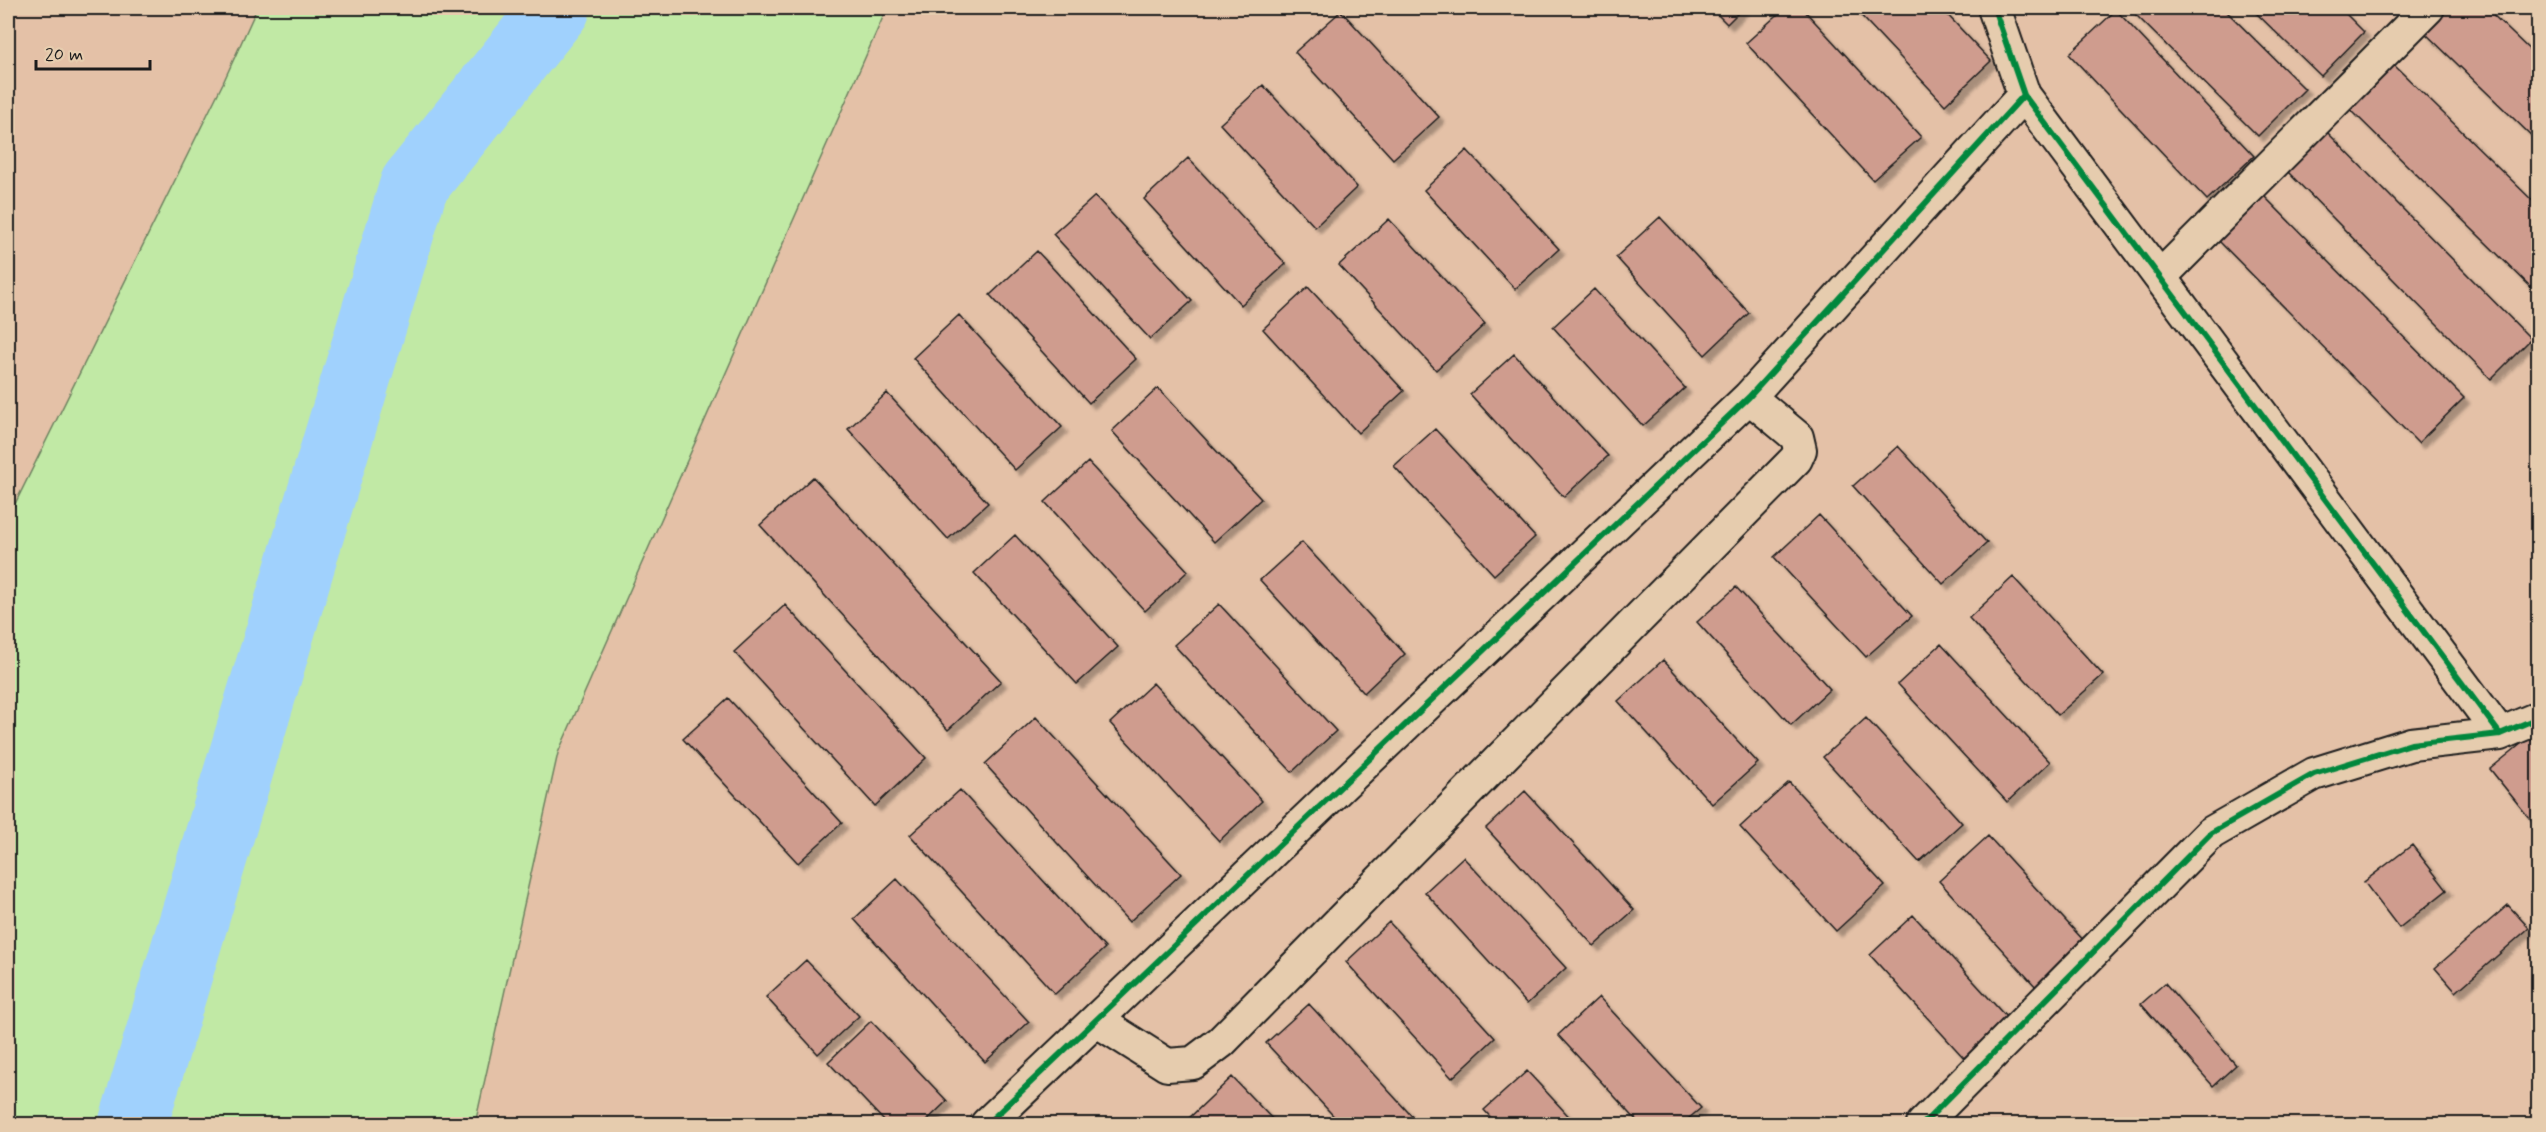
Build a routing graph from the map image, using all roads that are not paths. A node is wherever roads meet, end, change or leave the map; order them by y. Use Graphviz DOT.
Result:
graph roads {
  1 [pos="1994,8"];
  2 [pos="2428,8"];
  3 [pos="2024,95"];
  4 [pos="2160,277"];
  5 [pos="1749,397"];
  6 [pos="2538,718"];
  7 [pos="2500,734"];
  8 [pos="1096,1020"];
  9 [pos="987,1125"];
  10 [pos="1923,1125"];
  1 -- 3 [label="street"];
  2 -- 4 [label="street"];
  3 -- 4 [label="street"];
  3 -- 5 [label="street"];
  4 -- 7 [label="street"];
  5 -- 8 [label="street"];
  5 -- 8 [label="street"];
  6 -- 7 [label="street"];
  7 -- 10 [label="street"];
  8 -- 9 [label="street"];
}
